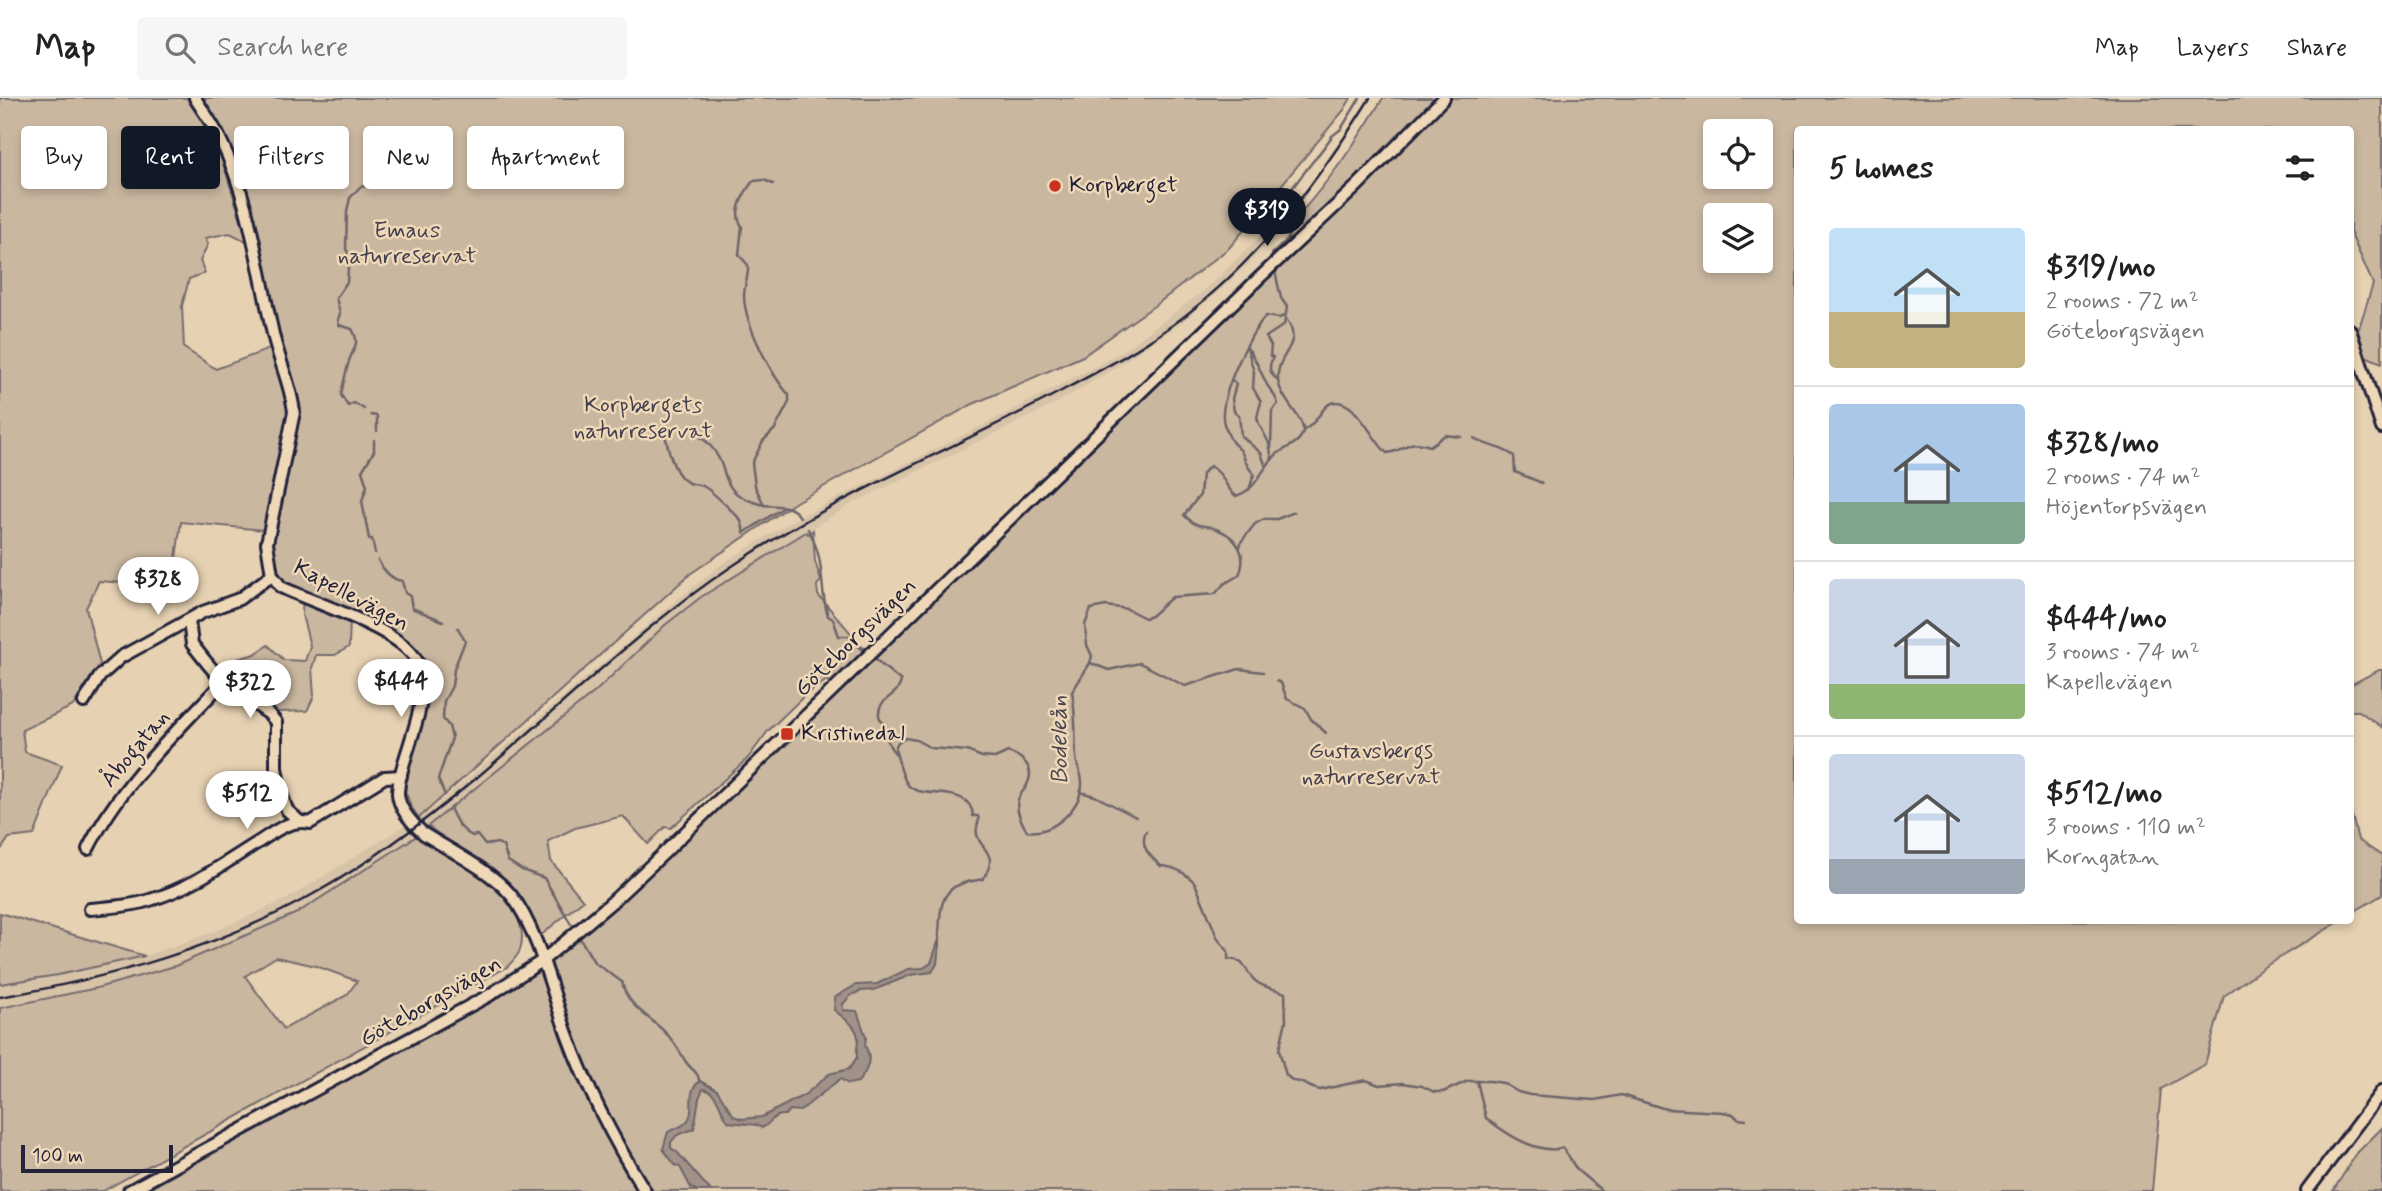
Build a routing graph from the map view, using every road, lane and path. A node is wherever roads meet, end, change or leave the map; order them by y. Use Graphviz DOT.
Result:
graph roads {
  1 [pos="195,98"];
  2 [pos="1444,98"];
  3 [pos="2354,342"];
  4 [pos="2382,428"];
  5 [pos="272,575"];
  6 [pos="189,621"];
  7 [pos="223,681"];
  8 [pos="84,702"];
  9 [pos="401,776"];
  10 [pos="298,820"];
  11 [pos="88,849"];
  12 [pos="90,909"];
  13 [pos="542,961"];
  14 [pos="2382,1091"];
  15 [pos="128,1191"];
  16 [pos="645,1191"];
  17 [pos="2307,1191"];
  1 -- 5 [label="street, Kapellevägen"];
  2 -- 13 [label="street, Göteborgsvägen"];
  3 -- 4 [label="street"];
  5 -- 6 [label="street"];
  5 -- 9 [label="street, Kapellevägen"];
  6 -- 7 [label="street"];
  6 -- 8 [label="street"];
  7 -- 10 [label="street"];
  7 -- 11 [label="street, Åbogatan"];
  9 -- 10 [label="street"];
  9 -- 13 [label="street, Kapellevägen"];
  10 -- 12 [label="street"];
  13 -- 15 [label="street, Göteborgsvägen"];
  13 -- 16 [label="street, Kapellevägen"];
  14 -- 17 [label="street"];
}
